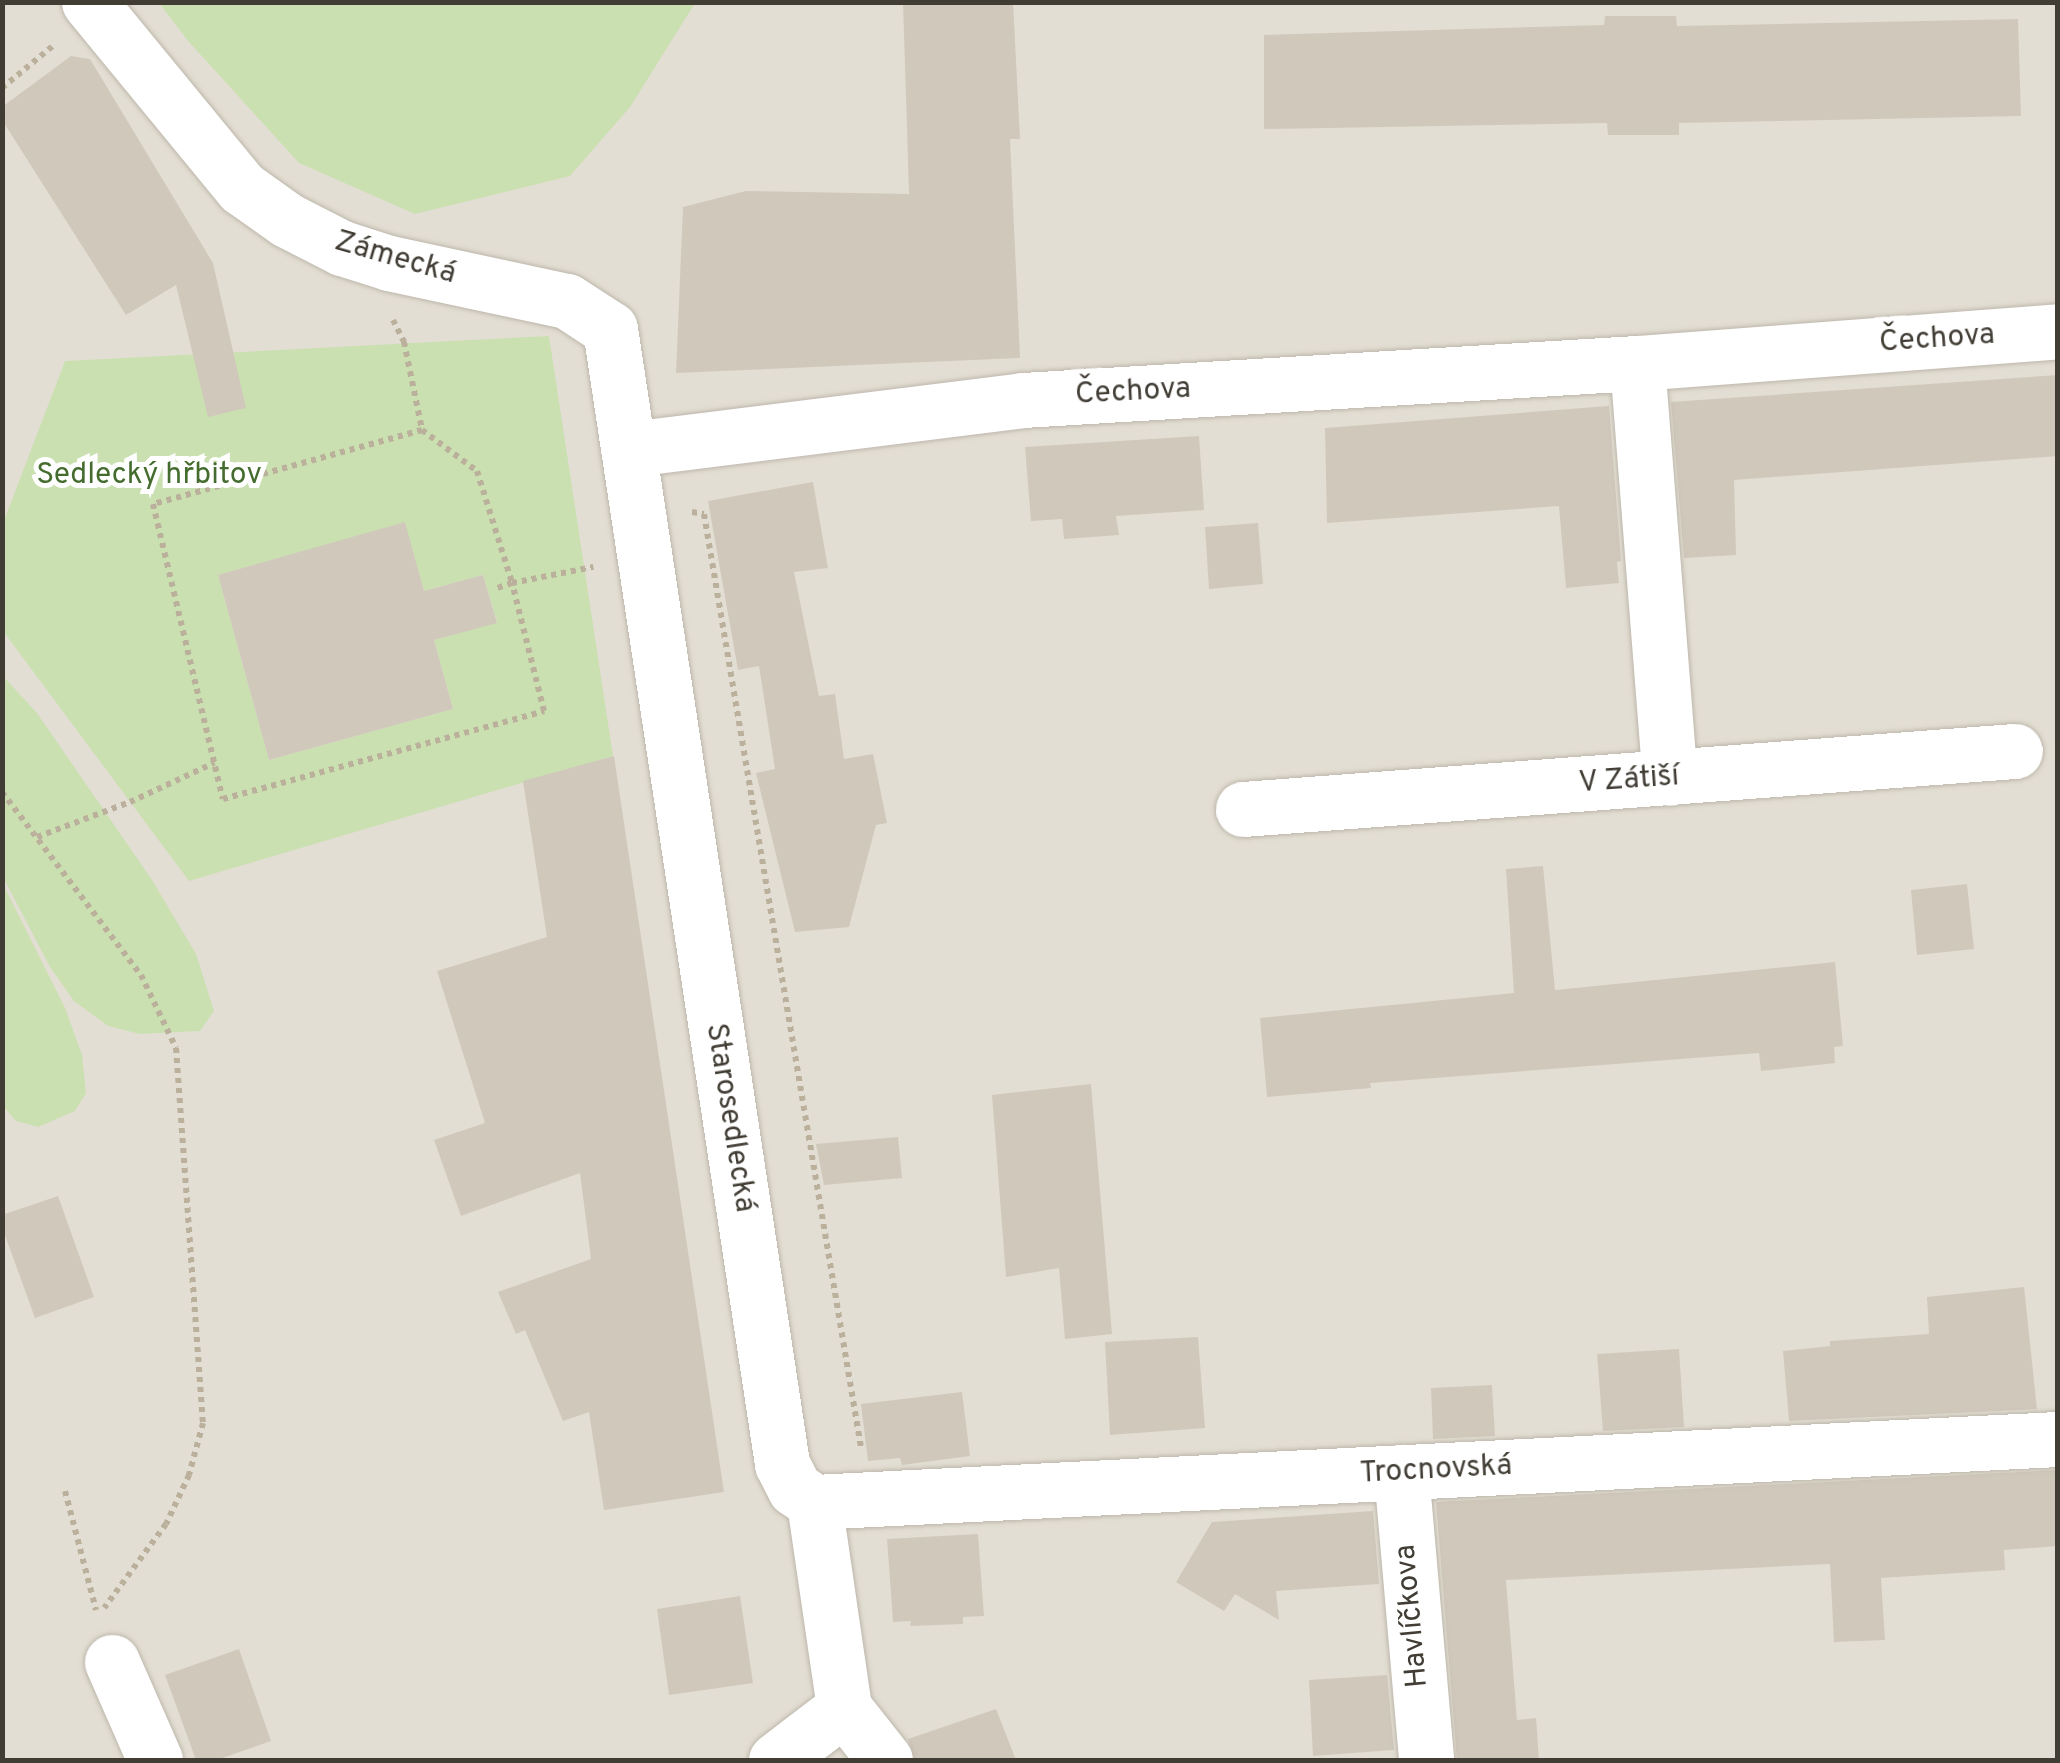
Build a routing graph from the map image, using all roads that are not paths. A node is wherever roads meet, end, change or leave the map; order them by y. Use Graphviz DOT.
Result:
graph roads {
  1 [pos="73,23"];
  2 [pos="2058,332"];
  3 [pos="1638,363"];
  4 [pos="631,450"];
  5 [pos="2015,751"];
  6 [pos="1670,778"];
  7 [pos="1243,809"];
  8 [pos="2058,1439"];
  9 [pos="1400,1472"];
  10 [pos="814,1502"];
  11 [pos="112,1662"];
  12 [pos="844,1708"];
  13 [pos="155,1760"];
  14 [pos="776,1760"];
  15 [pos="886,1760"];
  16 [pos="1426,1760"];
  1 -- 4 [label="street, Zámecká"];
  2 -- 3 [label="street, Čechova"];
  3 -- 4 [label="street, Čechova"];
  3 -- 6 [label="street"];
  4 -- 10 [label="street, Starosedlecká"];
  5 -- 6 [label="street, V Zátiší"];
  6 -- 7 [label="street, V Zátiší"];
  8 -- 9 [label="street, Trocnovská"];
  9 -- 10 [label="street, Trocnovská"];
  9 -- 16 [label="street, Havlíčkova"];
  10 -- 12 [label="street"];
  11 -- 13 [label="street"];
  12 -- 14 [label="street"];
  12 -- 15 [label="street"];
}
